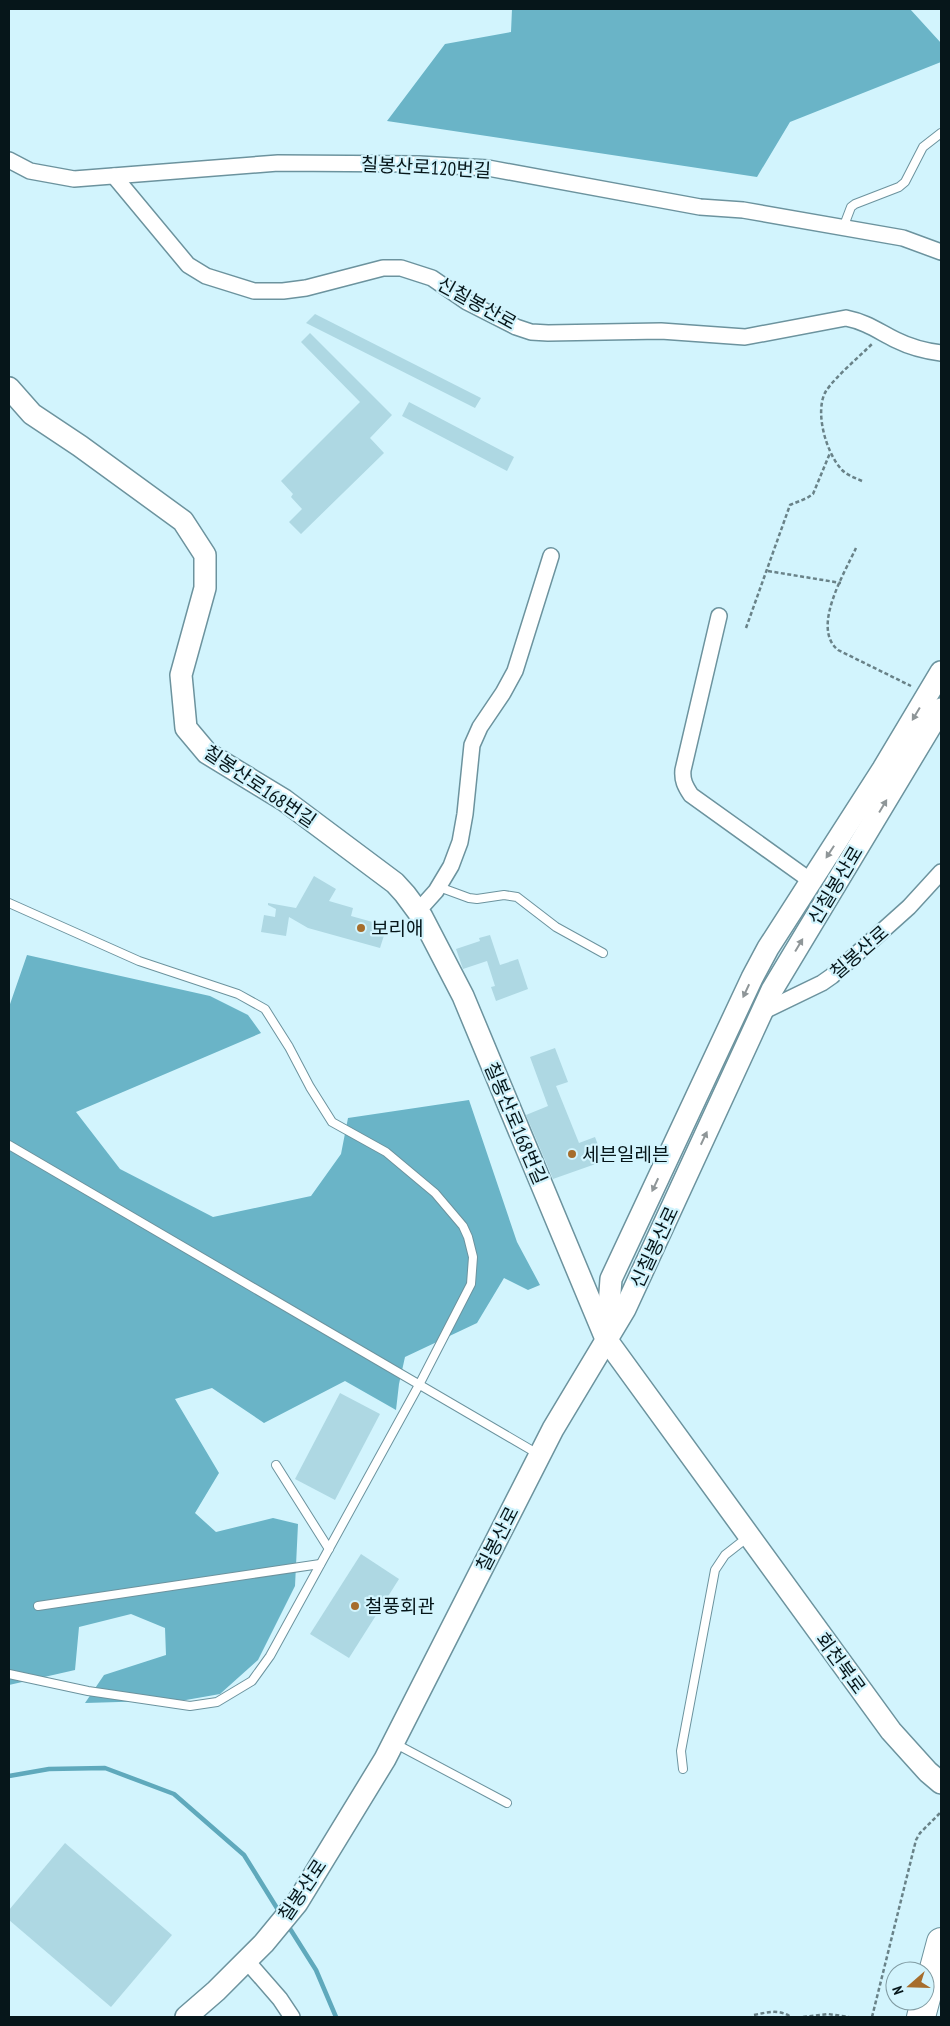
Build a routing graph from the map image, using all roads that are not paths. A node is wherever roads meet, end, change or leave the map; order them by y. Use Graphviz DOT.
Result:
graph roads {
  1 [pos="941,133"];
  2 [pos="9,160"];
  3 [pos="114,176"];
  4 [pos="843,228"];
  5 [pos="941,252"];
  6 [pos="941,353"];
  7 [pos="9,388"];
  8 [pos="552,556"];
  9 [pos="719,616"];
  10 [pos="941,672"];
  11 [pos="935,702"];
  12 [pos="941,872"];
  13 [pos="811,881"];
  14 [pos="438,887"];
  15 [pos="9,903"];
  16 [pos="418,911"];
  17 [pos="603,953"];
  18 [pos="762,1012"];
  19 [pos="9,1145"];
  20 [pos="606,1339"];
  21 [pos="419,1385"];
  22 [pos="540,1456"];
  23 [pos="276,1465"];
  24 [pos="749,1536"];
  25 [pos="329,1549"];
  26 [pos="320,1564"];
  27 [pos="38,1606"];
  28 [pos="9,1674"];
  29 [pos="393,1743"];
  30 [pos="682,1769"];
  31 [pos="941,1783"];
  32 [pos="507,1803"];
  33 [pos="941,1942"];
  34 [pos="246,1960"];
  35 [pos="186,2017"];
  36 [pos="291,2017"];
  37 [pos="921,2017"];
  1 -- 4 [label="lane"];
  2 -- 3 [label="street, 칠봉산로120번길"];
  3 -- 4 [label="street, 칠봉산로120번길"];
  3 -- 6 [label="street, 신칠봉산로"];
  4 -- 5 [label="street, 칠봉산로120번길"];
  7 -- 16 [label="street, 칠봉산로168번길"];
  8 -- 14 [label="street"];
  9 -- 13 [label="street, 신칠봉산로"];
  10 -- 11 [label="street, 신칠봉산로"];
  11 -- 13 [label="street, 신칠봉산로, one-way"];
  18 -- 11 [label="street, 신칠봉산로, one-way"];
  12 -- 18 [label="street, 칠봉산로"];
  13 -- 20 [label="street, 신칠봉산로, one-way"];
  14 -- 16 [label="street"];
  14 -- 17 [label="lane"];
  15 -- 21 [label="lane"];
  16 -- 20 [label="street, 칠봉산로168번길"];
  20 -- 18 [label="street, 신칠봉산로, one-way"];
  19 -- 21 [label="lane"];
  20 -- 22 [label="street, 칠봉산로"];
  20 -- 24 [label="street, 회천북로"];
  21 -- 22 [label="lane"];
  21 -- 25 [label="lane"];
  22 -- 29 [label="street, 칠봉산로"];
  23 -- 25 [label="lane"];
  24 -- 30 [label="lane"];
  24 -- 31 [label="street, 회천북로"];
  25 -- 26 [label="lane"];
  26 -- 27 [label="lane"];
  26 -- 28 [label="lane"];
  29 -- 32 [label="lane"];
  29 -- 34 [label="street, 칠봉산로"];
  33 -- 37 [label="highway"];
  34 -- 35 [label="street, 칠봉산로"];
  34 -- 36 [label="street"];
}
